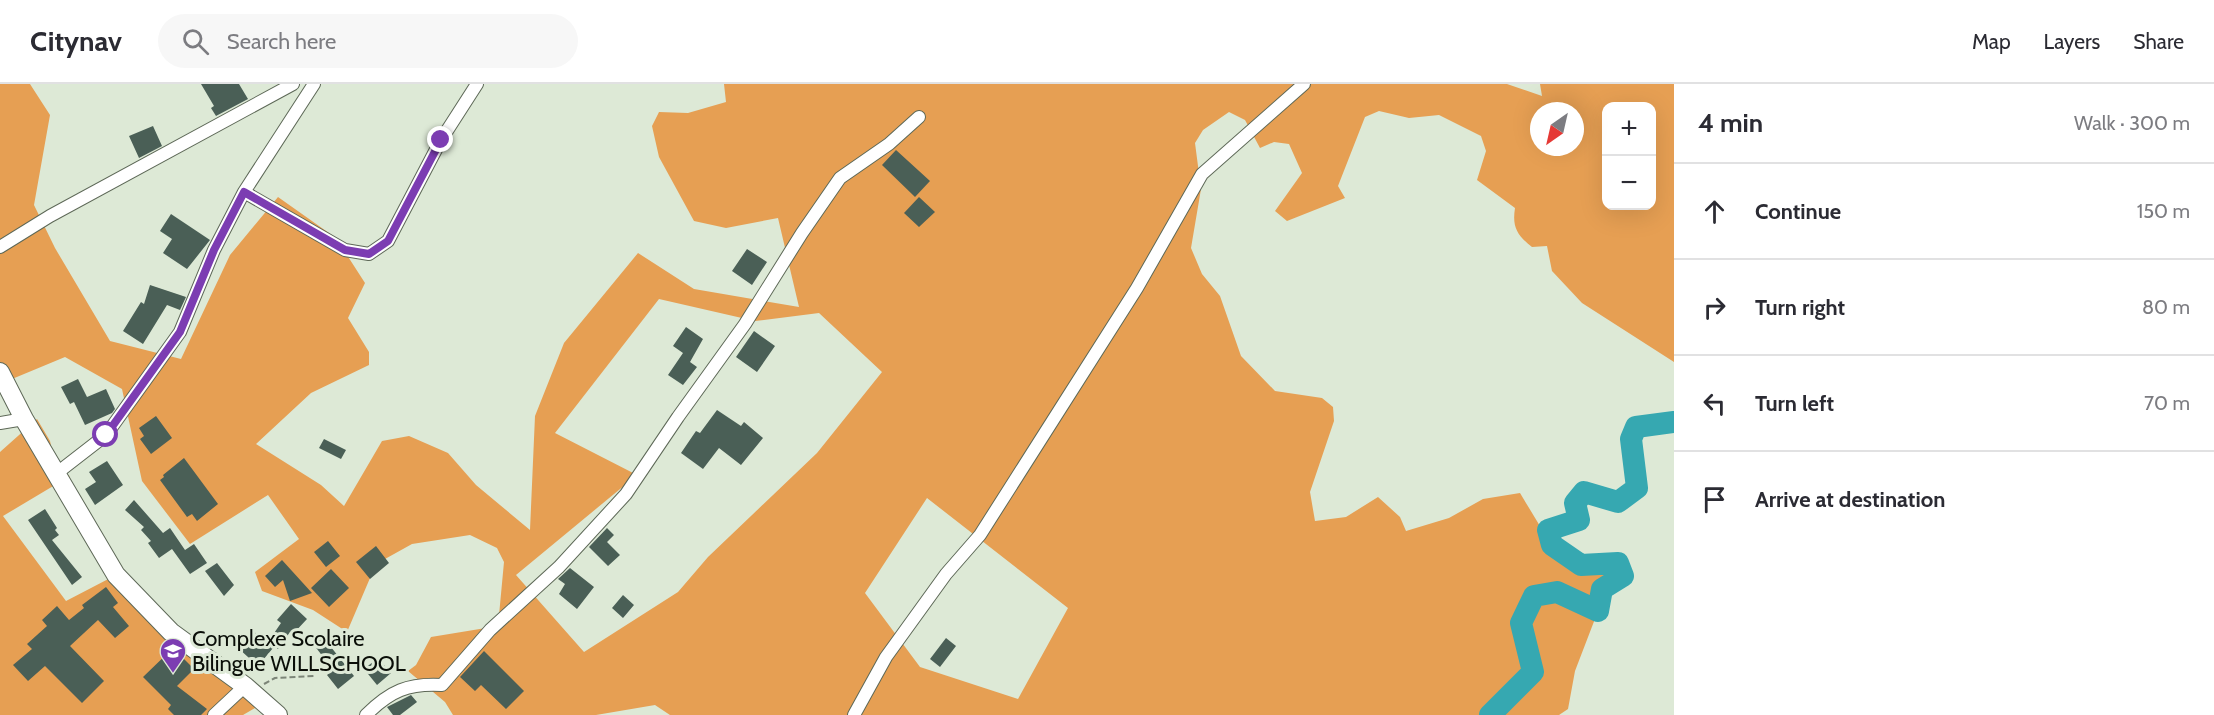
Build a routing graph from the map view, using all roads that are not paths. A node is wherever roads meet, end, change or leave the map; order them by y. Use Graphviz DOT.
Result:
graph roads {
  1 [pos="293,84"];
  2 [pos="314,84"];
  3 [pos="477,84"];
  4 [pos="1304,84"];
  5 [pos="919,117"];
  6 [pos="244,192"];
  7 [pos="0,248"];
  8 [pos="0,372"];
  9 [pos="24,419"];
  10 [pos="0,423"];
  11 [pos="57,473"];
  12 [pos="248,688"];
  13 [pos="214,715"];
  14 [pos="278,715"];
  15 [pos="366,715"];
  16 [pos="854,715"];
  1 -- 7 [label="street"];
  2 -- 6 [label="street"];
  3 -- 6 [label="street"];
  4 -- 16 [label="street"];
  5 -- 15 [label="street"];
  6 -- 11 [label="street"];
  8 -- 9 [label="street"];
  9 -- 10 [label="street"];
  9 -- 11 [label="street"];
  11 -- 12 [label="street"];
  12 -- 13 [label="street"];
  12 -- 14 [label="street"];
}
